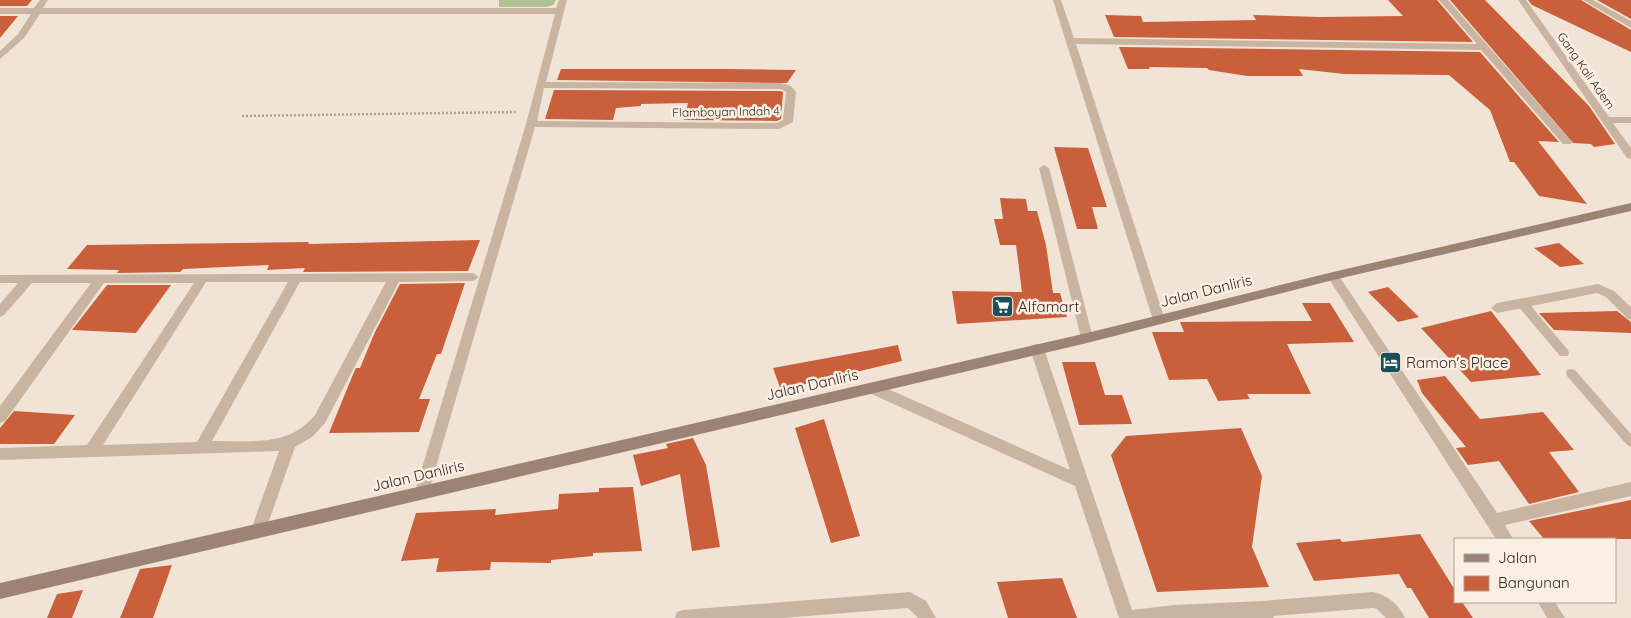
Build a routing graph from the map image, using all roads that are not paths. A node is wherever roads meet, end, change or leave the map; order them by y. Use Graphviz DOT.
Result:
graph roads {
  1 [pos="44,0"];
  2 [pos="371,0"];
  3 [pos="1057,0"];
  4 [pos="1443,0"];
  5 [pos="1522,0"];
  6 [pos="1587,0"];
  7 [pos="562,5"];
  8 [pos="365,9"];
  9 [pos="0,11"];
  10 [pos="38,11"];
  11 [pos="1631,25"];
  12 [pos="1071,41"];
  13 [pos="1484,47"];
  14 [pos="0,56"];
  15 [pos="540,85"];
  16 [pos="533,118"];
  17 [pos="1605,120"];
  18 [pos="1631,120"];
  19 [pos="1567,142"];
  20 [pos="1631,156"];
  21 [pos="1044,168"];
  22 [pos="1631,207"];
  23 [pos="1333,276"];
  24 [pos="297,277"];
  25 [pos="395,277"];
  26 [pos="473,277"];
  27 [pos="29,278"];
  28 [pos="101,278"];
  29 [pos="204,278"];
  30 [pos="0,279"];
  31 [pos="1522,303"];
  32 [pos="1497,308"];
  33 [pos="0,312"];
  34 [pos="1631,315"];
  35 [pos="1159,320"];
  36 [pos="1087,338"];
  37 [pos="1037,350"];
  38 [pos="1564,353"];
  39 [pos="1571,373"];
  40 [pos="872,388"];
  41 [pos="0,417"];
  42 [pos="1631,442"];
  43 [pos="289,443"];
  44 [pos="201,447"];
  45 [pos="91,451"];
  46 [pos="0,454"];
  47 [pos="1080,481"];
  48 [pos="1631,489"];
  49 [pos="422,492"];
  50 [pos="1494,521"];
  51 [pos="259,530"];
  52 [pos="1504,538"];
  53 [pos="0,591"];
  54 [pos="1547,603"];
  55 [pos="780,614"];
  56 [pos="1264,614"];
  57 [pos="683,618"];
  58 [pos="928,618"];
  59 [pos="1127,618"];
  60 [pos="1132,618"];
  61 [pos="1397,618"];
  62 [pos="1557,618"];
  1 -- 10 [label="street"];
  2 -- 8 [label="street"];
  3 -- 12 [label="street"];
  4 -- 13 [label="street"];
  5 -- 17 [label="street, Gang Kali Adem"];
  6 -- 11 [label="street"];
  7 -- 8 [label="street"];
  7 -- 15 [label="street"];
  8 -- 10 [label="street"];
  9 -- 10 [label="street"];
  10 -- 14 [label="street"];
  12 -- 13 [label="street"];
  12 -- 35 [label="street"];
  13 -- 19 [label="street"];
  15 -- 16 [label="street"];
  15 -- 16 [label="street, Flamboyan Indah 4"];
  16 -- 49 [label="street"];
  17 -- 18 [label="street"];
  17 -- 20 [label="street, Gang Kali Adem"];
  21 -- 36 [label="street"];
  22 -- 23 [label="street, Jalan Danliris"];
  23 -- 35 [label="street, Jalan Danliris"];
  23 -- 50 [label="street"];
  24 -- 25 [label="street"];
  24 -- 29 [label="street"];
  24 -- 44 [label="street"];
  25 -- 26 [label="street"];
  25 -- 43 [label="street"];
  27 -- 28 [label="street"];
  27 -- 30 [label="street"];
  27 -- 33 [label="street"];
  28 -- 29 [label="street"];
  28 -- 41 [label="street"];
  29 -- 45 [label="street"];
  31 -- 32 [label="street"];
  31 -- 34 [label="street"];
  31 -- 38 [label="lane"];
  35 -- 36 [label="street, Jalan Danliris"];
  36 -- 37 [label="street, Jalan Danliris"];
  37 -- 40 [label="street, Jalan Danliris"];
  37 -- 47 [label="street"];
  39 -- 42 [label="lane"];
  40 -- 47 [label="street"];
  40 -- 49 [label="street, Jalan Danliris"];
  43 -- 44 [label="street"];
  43 -- 51 [label="street"];
  44 -- 45 [label="street"];
  45 -- 46 [label="street"];
  47 -- 59 [label="street"];
  48 -- 50 [label="street"];
  49 -- 51 [label="street, Jalan Danliris"];
  50 -- 52 [label="street"];
  51 -- 53 [label="street, Jalan Danliris"];
  54 -- 62 [label="street"];
  55 -- 57 [label="street"];
  55 -- 58 [label="street"];
  56 -- 60 [label="street"];
  56 -- 61 [label="street"];
}
